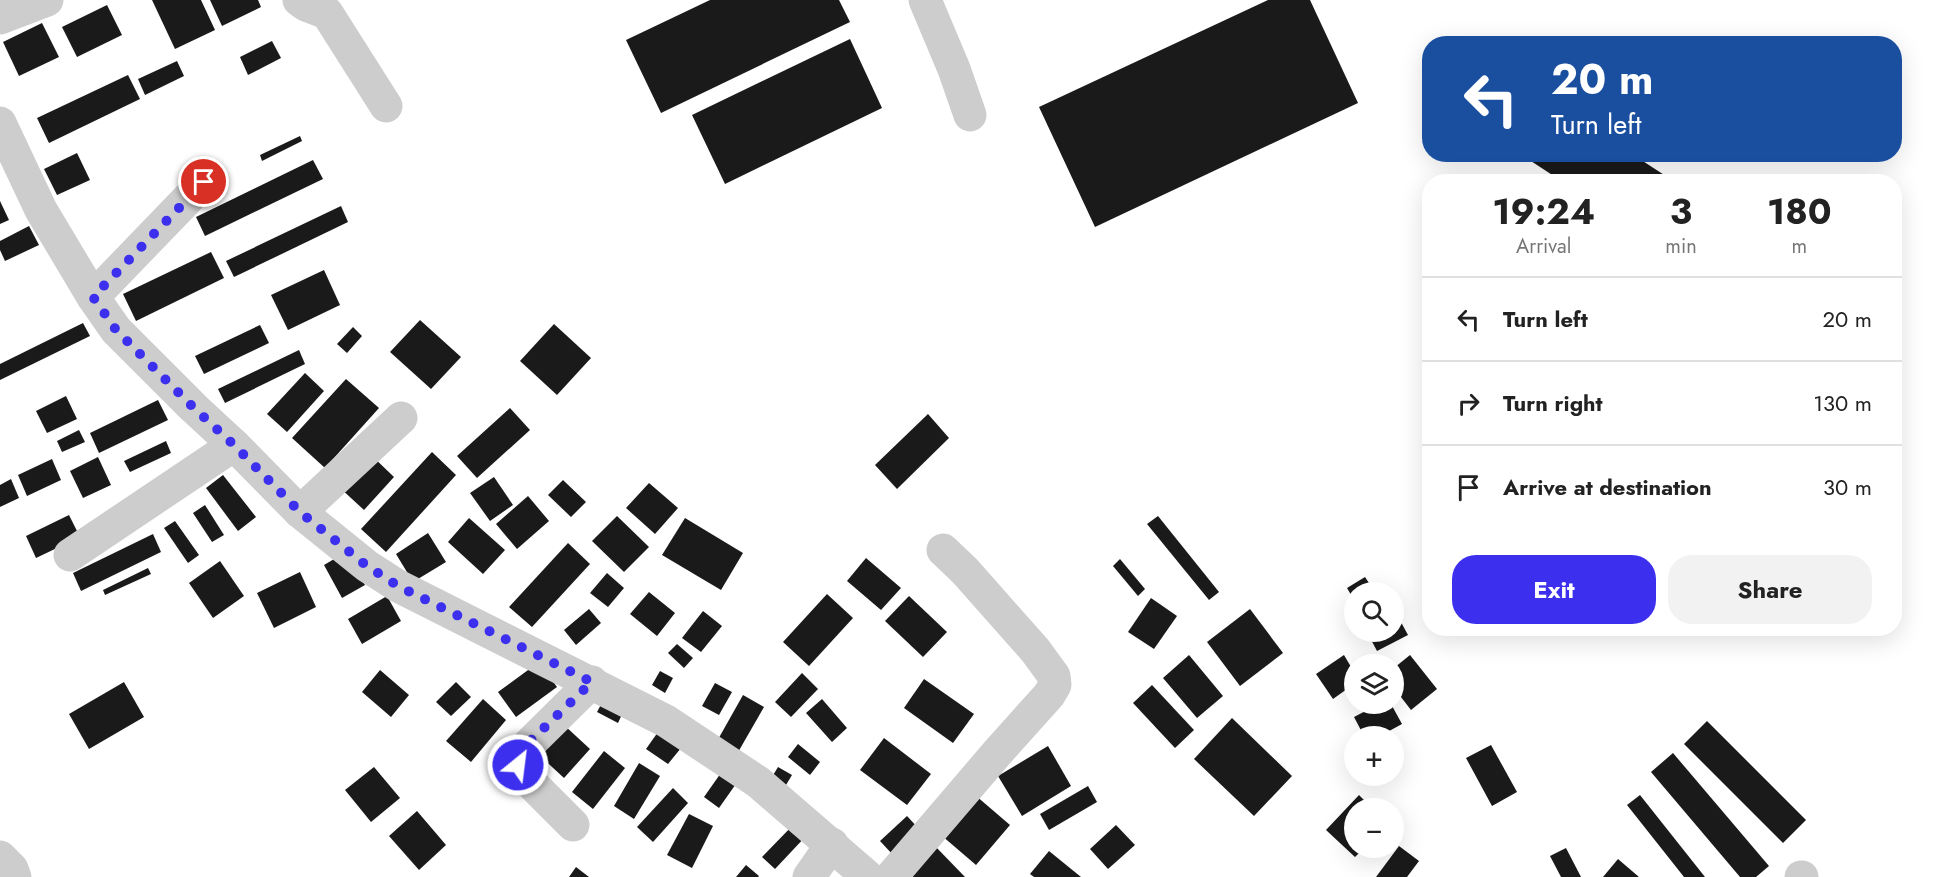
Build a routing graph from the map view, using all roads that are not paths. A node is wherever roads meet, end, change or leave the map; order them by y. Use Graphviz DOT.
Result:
graph roads {
  1 [pos="47,0"];
  2 [pos="299,0"];
  3 [pos="925,0"];
  4 [pos="0,18"];
  5 [pos="386,106"];
  6 [pos="970,115"];
  7 [pos="0,123"];
  8 [pos="204,182"];
  9 [pos="93,297"];
  10 [pos="401,418"];
  11 [pos="234,445"];
  12 [pos="300,512"];
  13 [pos="943,550"];
  14 [pos="70,555"];
  15 [pos="592,682"];
  16 [pos="573,825"];
  17 [pos="832,844"];
  18 [pos="0,856"];
  19 [pos="15,877"];
  20 [pos="809,877"];
  21 [pos="868,877"];
  22 [pos="891,877"];
  1 -- 4 [label="street"];
  2 -- 5 [label="street"];
  3 -- 6 [label="street"];
  7 -- 9 [label="street"];
  8 -- 9 [label="street"];
  9 -- 11 [label="street"];
  10 -- 12 [label="street"];
  11 -- 12 [label="street"];
  11 -- 14 [label="street"];
  12 -- 15 [label="street"];
  13 -- 22 [label="street"];
  15 -- 16 [label="street"];
  15 -- 17 [label="street"];
  17 -- 20 [label="street"];
  17 -- 21 [label="street"];
  18 -- 19 [label="street"];
}
